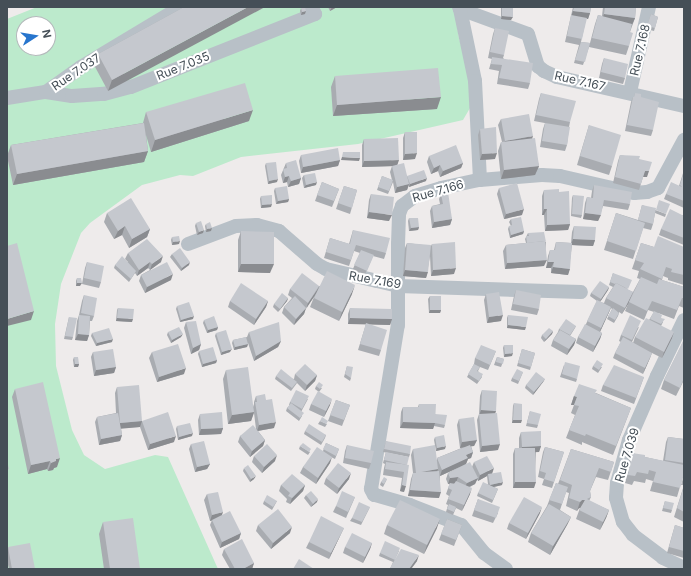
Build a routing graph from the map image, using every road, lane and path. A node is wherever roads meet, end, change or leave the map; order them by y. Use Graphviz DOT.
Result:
graph roads {
  1 [pos="181,7"];
  2 [pos="649,7"];
  3 [pos="460,8"];
  4 [pos="313,10"];
  5 [pos="46,92"];
  6 [pos="630,92"];
  7 [pos="7,98"];
  8 [pos="684,106"];
  9 [pos="682,148"];
  10 [pos="480,180"];
  11 [pos="188,244"];
  12 [pos="398,286"];
  13 [pos="581,292"];
  14 [pos="684,320"];
  15 [pos="684,568"];
  16 [pos="506,569"];
  1 -- 5 [label="street, Rue 7.037"];
  2 -- 6 [label="street, Rue 7.168"];
  3 -- 6 [label="street, Rue 7.167"];
  3 -- 10 [label="street"];
  4 -- 5 [label="street, Rue 7.035"];
  5 -- 7 [label="street, Rue 7.037"];
  6 -- 8 [label="street, Rue 7.167"];
  9 -- 10 [label="street, Rue 7.166"];
  10 -- 12 [label="street, Rue 7.166"];
  11 -- 12 [label="street, Rue 7.169"];
  12 -- 13 [label="street, Rue 7.169"];
  12 -- 16 [label="street, Rue 7.166"];
  14 -- 15 [label="street, Rue 7.039"];
}
